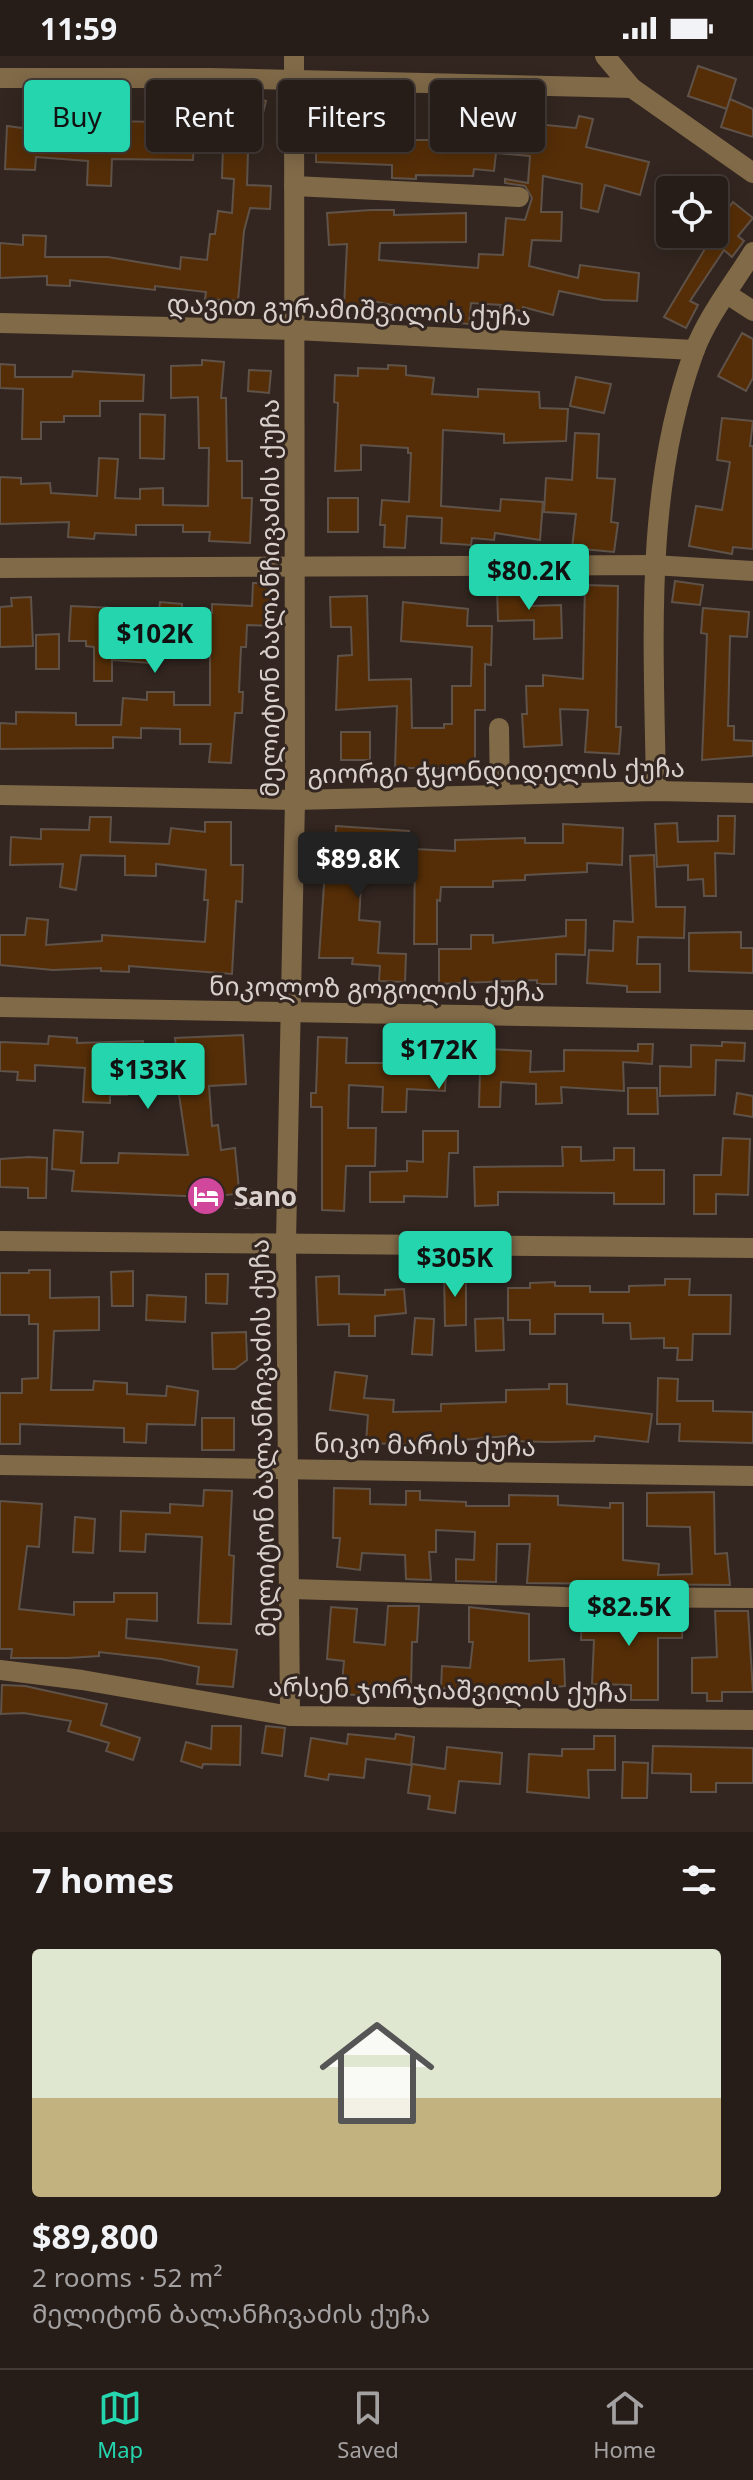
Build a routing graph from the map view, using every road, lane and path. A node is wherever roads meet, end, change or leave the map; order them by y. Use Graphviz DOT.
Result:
graph roads {
  1 [pos="294,56"];
  2 [pos="605,56"];
  3 [pos="0,78"];
  4 [pos="293,80"];
  5 [pos="278,81"];
  6 [pos="414,84"];
  7 [pos="632,88"];
  8 [pos="294,152"];
  9 [pos="753,173"];
  10 [pos="294,186"];
  11 [pos="519,197"];
  12 [pos="753,252"];
  13 [pos="727,294"];
  14 [pos="753,311"];
  15 [pos="0,323"];
  16 [pos="295,330"];
  17 [pos="695,350"];
  18 [pos="653,565"];
  19 [pos="0,568"];
  20 [pos="294,569"];
  21 [pos="753,571"];
  22 [pos="499,728"];
  23 [pos="656,791"];
  24 [pos="753,793"];
  25 [pos="0,795"];
  26 [pos="500,795"];
  27 [pos="295,800"];
  28 [pos="0,1007"];
  29 [pos="290,1013"];
  30 [pos="753,1020"];
  31 [pos="0,1241"];
  32 [pos="286,1242"];
  33 [pos="753,1248"];
  34 [pos="0,1465"];
  35 [pos="289,1468"];
  36 [pos="753,1476"];
  37 [pos="291,1589"];
  38 [pos="753,1598"];
  39 [pos="0,1670"];
  40 [pos="290,1716"];
  41 [pos="753,1720"];
  1 -- 4 [label="street, მელიტონ ბალანჩივაძის ქუჩა"];
  2 -- 7 [label="street"];
  3 -- 5 [label="street"];
  6 -- 7 [label="street"];
  7 -- 9 [label="street"];
  8 -- 10 [label="street, მელიტონ ბალანჩივაძის ქუჩა"];
  10 -- 11 [label="street"];
  10 -- 16 [label="street, მელიტონ ბალანჩივაძის ქუჩა"];
  12 -- 13 [label="street"];
  13 -- 14 [label="street"];
  13 -- 17 [label="street"];
  15 -- 16 [label="street, დავით გურამიშვილის ქუჩა"];
  16 -- 17 [label="street, დავით გურამიშვილის ქუჩა"];
  16 -- 20 [label="street, მელიტონ ბალანჩივაძის ქუჩა"];
  17 -- 18 [label="street"];
  18 -- 20 [label="street"];
  18 -- 21 [label="street"];
  18 -- 23 [label="street"];
  19 -- 20 [label="street"];
  20 -- 27 [label="street, მელიტონ ბალანჩივაძის ქუჩა"];
  22 -- 26 [label="street"];
  23 -- 24 [label="street, გიორგი ჭყონდიდელის ქუჩა"];
  23 -- 26 [label="street, გიორგი ჭყონდიდელის ქუჩა"];
  25 -- 27 [label="street, გიორგი ჭყონდიდელის ქუჩა"];
  26 -- 27 [label="street, გიორგი ჭყონდიდელის ქუჩა"];
  27 -- 29 [label="street, მელიტონ ბალანჩივაძის ქუჩა"];
  28 -- 29 [label="street, ნიკოლოზ გოგოლის ქუჩა"];
  29 -- 30 [label="street, ნიკოლოზ გოგოლის ქუჩა"];
  29 -- 32 [label="street, მელიტონ ბალანჩივაძის ქუჩა"];
  31 -- 32 [label="street"];
  32 -- 33 [label="street"];
  32 -- 35 [label="street, მელიტონ ბალანჩივაძის ქუჩა"];
  34 -- 35 [label="street, ნიკო მარის ქუჩა"];
  35 -- 36 [label="street, ნიკო მარის ქუჩა"];
  35 -- 37 [label="street, მელიტონ ბალანჩივაძის ქუჩა"];
  37 -- 38 [label="street"];
  37 -- 40 [label="street, მელიტონ ბალანჩივაძის ქუჩა"];
  39 -- 40 [label="street, არსენ ჯორჯიაშვილის ქუჩა"];
  40 -- 41 [label="street, არსენ ჯორჯიაშვილის ქუჩა"];
}
